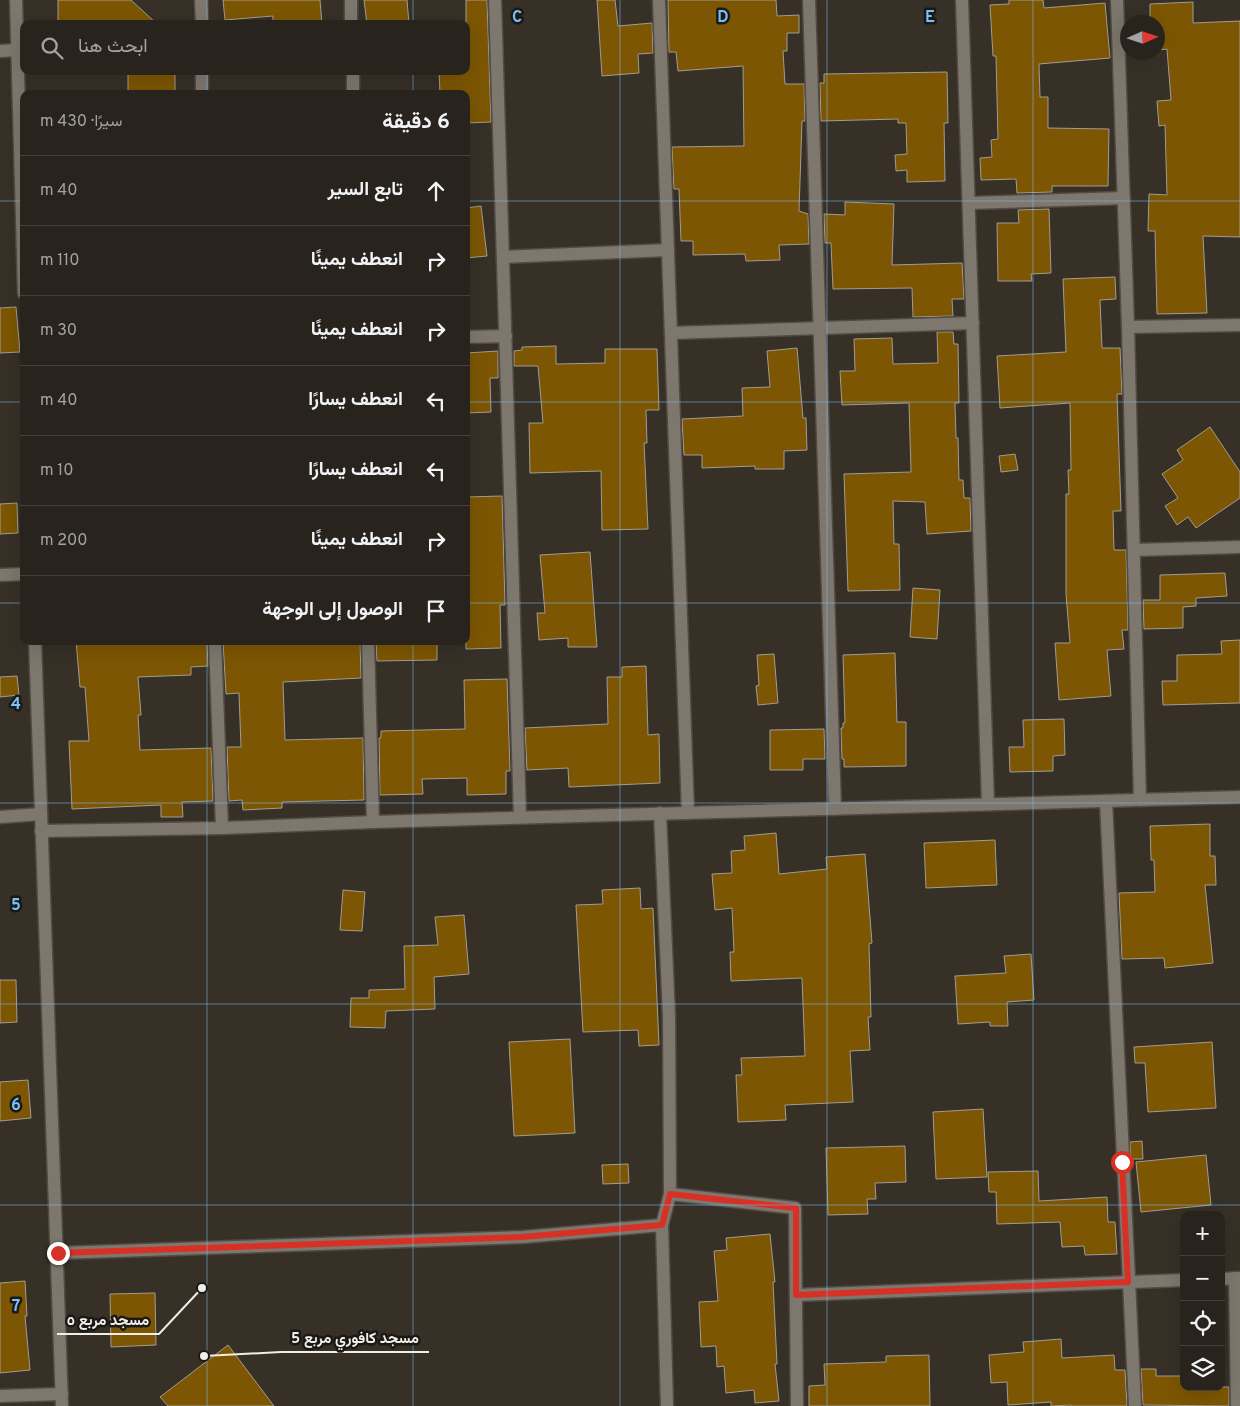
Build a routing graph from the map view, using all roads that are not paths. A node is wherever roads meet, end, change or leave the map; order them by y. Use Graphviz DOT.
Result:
graph roads {
  1 [pos="16,0"];
  2 [pos="201,0"];
  3 [pos="351,0"];
  4 [pos="495,0"];
  5 [pos="659,0"];
  6 [pos="809,0"];
  7 [pos="962,0"];
  8 [pos="1117,0"];
  9 [pos="202,20"];
  10 [pos="351,20"];
  11 [pos="18,50"];
  12 [pos="0,51"];
  13 [pos="202,75"];
  14 [pos="353,75"];
  15 [pos="202,90"];
  16 [pos="353,90"];
  17 [pos="20,131"];
  18 [pos="1124,198"];
  19 [pos="969,202"];
  20 [pos="668,250"];
  21 [pos="503,257"];
  22 [pos="973,323"];
  23 [pos="1240,325"];
  24 [pos="1128,327"];
  25 [pos="820,328"];
  26 [pos="671,333"];
  27 [pos="506,336"];
  28 [pos="470,337"];
  29 [pos="1240,547"];
  30 [pos="1134,550"];
  31 [pos="20,574"];
  32 [pos="0,575"];
  33 [pos="35,645"];
  34 [pos="215,645"];
  35 [pos="368,645"];
  36 [pos="1240,797"];
  37 [pos="1140,800"];
  38 [pos="1106,801"];
  39 [pos="988,804"];
  40 [pos="835,809"];
  41 [pos="688,813"];
  42 [pos="41,814"];
  43 [pos="660,814"];
  44 [pos="0,817"];
  45 [pos="520,818"];
  46 [pos="373,822"];
  47 [pos="222,828"];
  48 [pos="41,831"];
  49 [pos="670,1194"];
  50 [pos="662,1225"];
  51 [pos="58,1253"];
  52 [pos="1238,1278"];
  53 [pos="1225,1279"];
  54 [pos="1180,1280"];
  55 [pos="1128,1282"];
  56 [pos="796,1295"];
  57 [pos="0,1396"];
  58 [pos="62,1400"];
  59 [pos="667,1406"];
  60 [pos="797,1406"];
  61 [pos="1135,1406"];
  62 [pos="1237,1406"];
  1 -- 11 [label="street"];
  2 -- 9 [label="street"];
  3 -- 10 [label="street"];
  4 -- 21 [label="street"];
  5 -- 20 [label="street"];
  6 -- 25 [label="street"];
  7 -- 19 [label="street"];
  8 -- 18 [label="street"];
  11 -- 12 [label="street"];
  11 -- 17 [label="street"];
  13 -- 15 [label="street"];
  14 -- 16 [label="street"];
  18 -- 19 [label="street"];
  18 -- 24 [label="street"];
  19 -- 22 [label="street"];
  20 -- 21 [label="street"];
  20 -- 26 [label="street"];
  21 -- 27 [label="street"];
  22 -- 25 [label="street"];
  22 -- 39 [label="street"];
  23 -- 24 [label="street"];
  24 -- 30 [label="street"];
  25 -- 26 [label="street"];
  25 -- 40 [label="street"];
  26 -- 41 [label="street"];
  27 -- 28 [label="street"];
  27 -- 45 [label="street"];
  29 -- 30 [label="street"];
  30 -- 37 [label="street"];
  31 -- 32 [label="street"];
  33 -- 42 [label="street"];
  34 -- 47 [label="street"];
  35 -- 46 [label="street"];
  36 -- 37 [label="street"];
  37 -- 38 [label="street"];
  38 -- 39 [label="street"];
  38 -- 55 [label="street"];
  39 -- 40 [label="street"];
  40 -- 41 [label="street"];
  41 -- 43 [label="street"];
  42 -- 44 [label="street"];
  42 -- 48 [label="street"];
  43 -- 45 [label="street"];
  43 -- 49 [label="street"];
  45 -- 46 [label="street"];
  46 -- 47 [label="street"];
  47 -- 48 [label="street"];
  48 -- 51 [label="street"];
  49 -- 50 [label="street"];
  49 -- 56 [label="street"];
  50 -- 51 [label="street"];
  50 -- 59 [label="street"];
  51 -- 58 [label="street"];
  52 -- 53 [label="street"];
  52 -- 62 [label="street"];
  54 -- 55 [label="street"];
  55 -- 56 [label="street"];
  55 -- 61 [label="street"];
  56 -- 60 [label="street"];
  57 -- 58 [label="street"];
}
